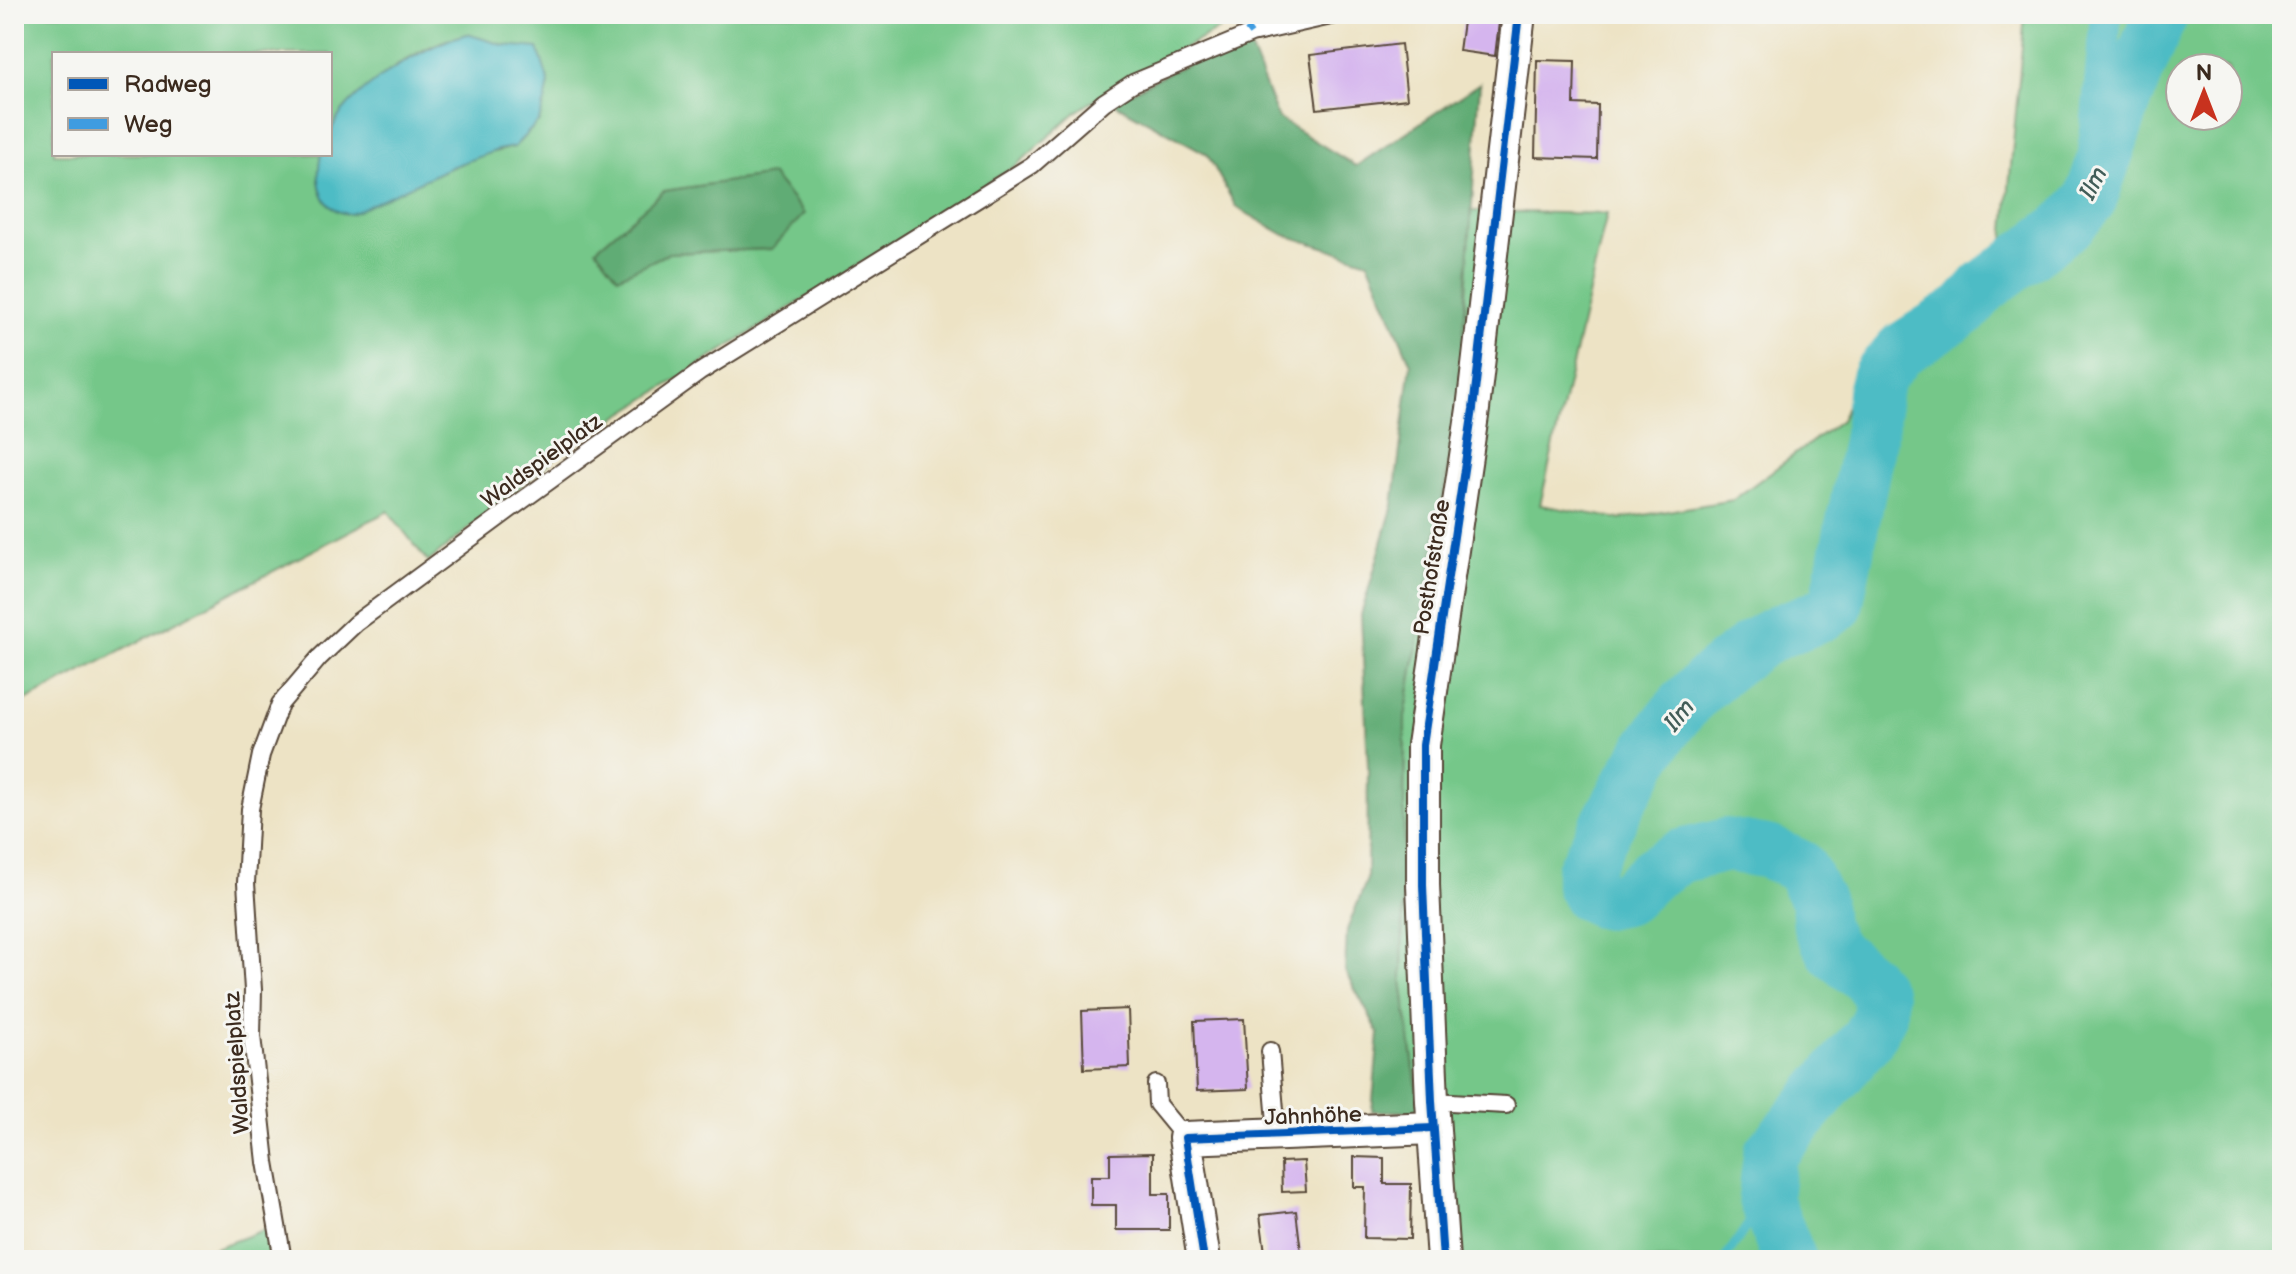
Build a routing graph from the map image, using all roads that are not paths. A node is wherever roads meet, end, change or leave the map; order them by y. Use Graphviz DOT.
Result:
graph roads {
  1 [pos="1340,14"];
  2 [pos="1519,14"];
  3 [pos="1270,1051"];
  4 [pos="1156,1084"];
  5 [pos="1506,1105"];
  6 [pos="1432,1114"];
  7 [pos="1277,1134"];
  8 [pos="1185,1138"];
  9 [pos="283,1260"];
  10 [pos="1204,1260"];
  11 [pos="1443,1260"];
  1 -- 9 [label="lane, Waldspielplatz"];
  2 -- 6 [label="street, Posthofstraße"];
  3 -- 7 [label="lane"];
  4 -- 8 [label="lane"];
  5 -- 6 [label="lane"];
  6 -- 7 [label="street, Jahnhöhe"];
  6 -- 11 [label="street"];
  7 -- 8 [label="street, Jahnhöhe"];
  8 -- 10 [label="street"];
}
